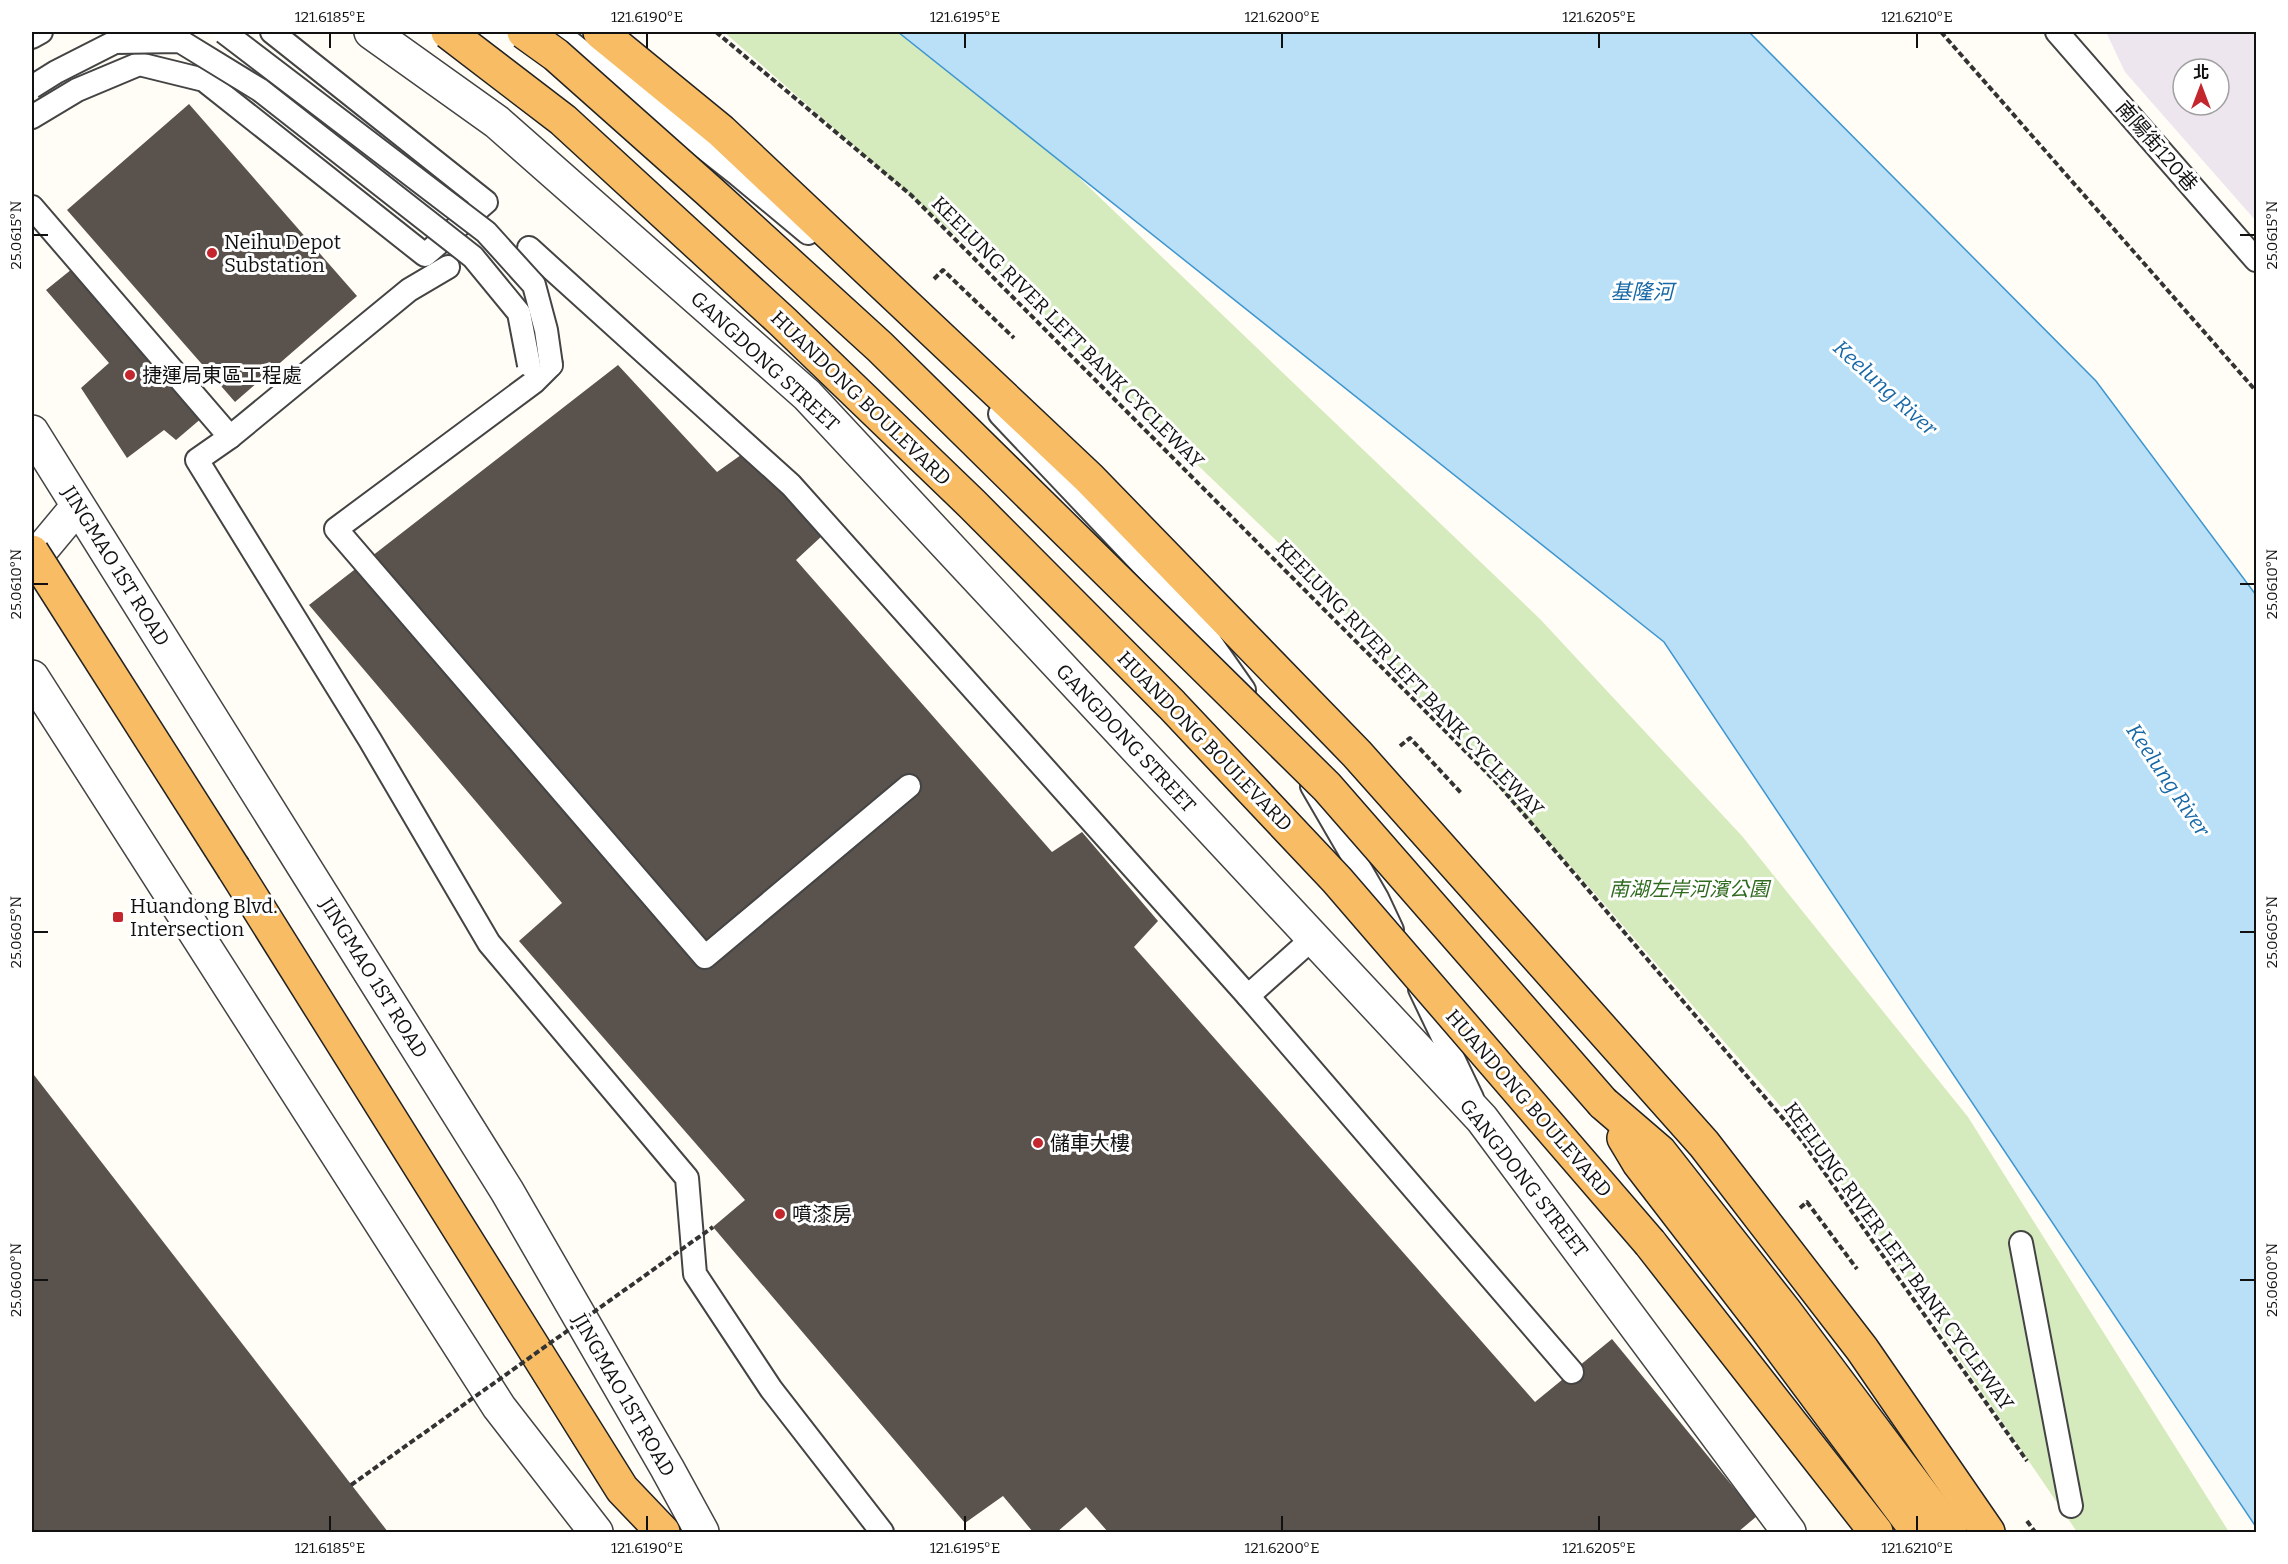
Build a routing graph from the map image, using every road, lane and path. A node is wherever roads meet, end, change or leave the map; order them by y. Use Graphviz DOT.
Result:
graph roads {
  1 [pos="41,32"];
  2 [pos="224,32"];
  3 [pos="272,32"];
  4 [pos="371,32"];
  5 [pos="448,32"];
  6 [pos="524,32"];
  7 [pos="557,32"];
  8 [pos="600,32"];
  9 [pos="716,32"];
  10 [pos="1941,32"];
  11 [pos="2056,32"];
  12 [pos="32,37"];
  13 [pos="32,87"];
  14 [pos="32,117"];
  15 [pos="32,207"];
  16 [pos="529,248"];
  17 [pos="2256,260"];
  18 [pos="448,267"];
  19 [pos="538,371"];
  20 [pos="2256,392"];
  21 [pos="32,432"];
  22 [pos="230,436"];
  23 [pos="78,507"];
  24 [pos="32,552"];
  25 [pos="32,561"];
  26 [pos="32,677"];
  27 [pos="1397,749"];
  28 [pos="909,786"];
  29 [pos="1462,794"];
  30 [pos="1313,938"];
  31 [pos="1248,996"];
  32 [pos="1603,1103"];
  33 [pos="1482,1119"];
  34 [pos="713,1227"];
  35 [pos="2021,1243"];
  36 [pos="1572,1372"];
  37 [pos="351,1485"];
  38 [pos="2071,1506"];
  39 [pos="596,1533"];
  40 [pos="663,1533"];
  41 [pos="702,1533"];
  42 [pos="882,1533"];
  43 [pos="1789,1533"];
  44 [pos="1876,1533"];
  45 [pos="1918,1533"];
  46 [pos="1950,1533"];
  47 [pos="1988,1533"];
  1 -- 12 [label="lane"];
  2 -- 19 [label="lane, bridge"];
  3 -- 14 [label="lane"];
  4 -- 30 [label="street, GANGDONG STREET"];
  5 -- 44 [label="highway, HUANDONG BOULEVARD, bridge"];
  6 -- 32 [label="highway, bridge"];
  7 -- 33 [label="lane"];
  8 -- 47 [label="highway"];
  9 -- 38 [label="path, KEELUNG RIVER LEFT BANK CYCLEWAY"];
  10 -- 20 [label="path"];
  11 -- 17 [label="lane, 南陽街120巷"];
  13 -- 19 [label="lane, bridge"];
  15 -- 22 [label="lane"];
  16 -- 31 [label="lane"];
  18 -- 22 [label="lane"];
  19 -- 28 [label="lane"];
  21 -- 23 [label="street, JINGMAO 1ST ROAD"];
  22 -- 42 [label="lane"];
  23 -- 25 [label="street"];
  23 -- 41 [label="street, JINGMAO 1ST ROAD"];
  24 -- 40 [label="highway, bridge"];
  26 -- 39 [label="street"];
  27 -- 29 [label="path"];
  30 -- 31 [label="lane"];
  30 -- 33 [label="street, GANGDONG STREET"];
  31 -- 36 [label="lane"];
  32 -- 45 [label="highway"];
  32 -- 46 [label="highway"];
  33 -- 43 [label="street, GANGDONG STREET"];
  34 -- 37 [label="path, bridge"];
  35 -- 38 [label="lane"];
}
